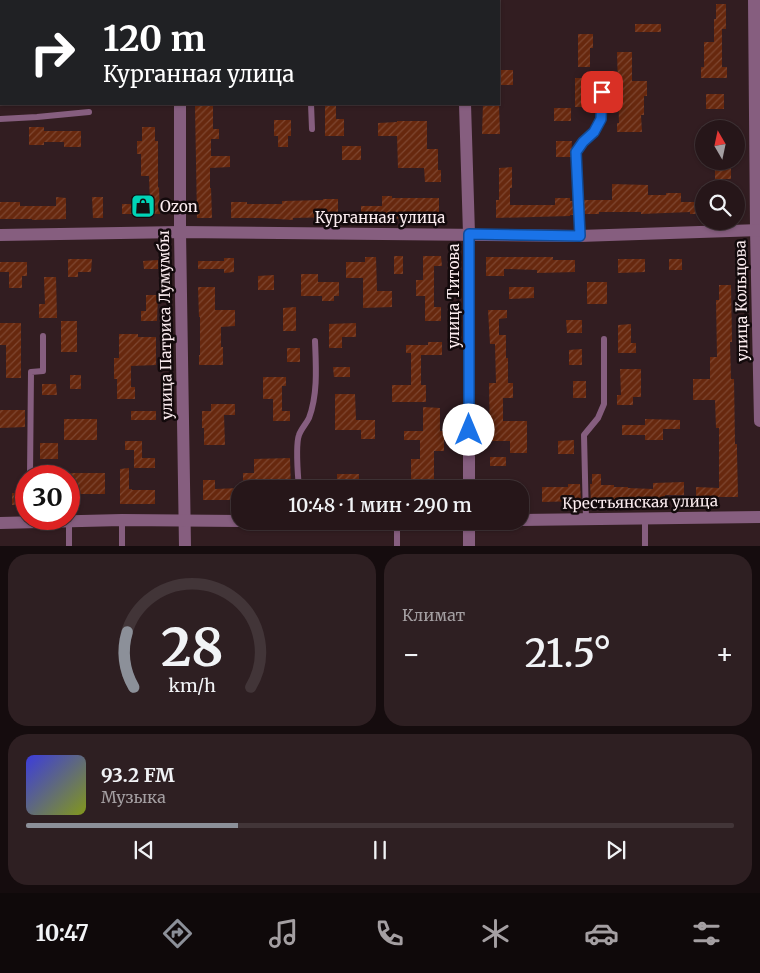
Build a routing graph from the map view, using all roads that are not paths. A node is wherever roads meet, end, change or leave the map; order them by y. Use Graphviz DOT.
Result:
graph roads {
  1 [pos="754,0"];
  2 [pos="602,92"];
  3 [pos="180,105"];
  4 [pos="311,105"];
  5 [pos="465,105"];
  6 [pos="89,112"];
  7 [pos="0,119"];
  8 [pos="312,129"];
  9 [pos="758,230"];
  10 [pos="180,232"];
  11 [pos="469,234"];
  12 [pos="0,235"];
  13 [pos="580,236"];
  14 [pos="43,336"];
  15 [pos="604,339"];
  16 [pos="315,341"];
  17 [pos="760,421"];
  18 [pos="30,465"];
  19 [pos="299,480"];
  20 [pos="469,480"];
  21 [pos="760,517"];
  22 [pos="586,519"];
  23 [pos="645,519"];
  24 [pos="122,520"];
  25 [pos="529,520"];
  26 [pos="185,521"];
  27 [pos="231,521"];
  28 [pos="15,522"];
  29 [pos="80,522"];
  30 [pos="0,523"];
  31 [pos="69,530"];
  32 [pos="397,530"];
  33 [pos="469,530"];
  34 [pos="69,546"];
  35 [pos="122,546"];
  36 [pos="185,546"];
  37 [pos="397,546"];
  38 [pos="469,546"];
  39 [pos="645,546"];
  1 -- 9 [label="street, улица Кольцова"];
  2 -- 13 [label="lane"];
  3 -- 10 [label="street, улица Патриса Лумумбы"];
  4 -- 8 [label="lane"];
  5 -- 11 [label="street, улица Титова"];
  6 -- 7 [label="lane"];
  9 -- 13 [label="street, Курганная улица"];
  9 -- 17 [label="street, улица Кольцова"];
  10 -- 11 [label="street, Курганная улица"];
  10 -- 12 [label="street, Курганная улица"];
  10 -- 26 [label="street, улица Патриса Лумумбы"];
  11 -- 13 [label="street, Курганная улица"];
  11 -- 20 [label="street, улица Титова"];
  14 -- 18 [label="lane"];
  15 -- 22 [label="lane"];
  16 -- 19 [label="lane"];
  21 -- 23 [label="street, Крестьянская улица"];
  22 -- 23 [label="street, Крестьянская улица"];
  22 -- 25 [label="street, Крестьянская улица"];
  23 -- 39 [label="lane"];
  24 -- 26 [label="street"];
  24 -- 29 [label="street"];
  24 -- 35 [label="lane"];
  26 -- 27 [label="street"];
  26 -- 36 [label="street, улица Патриса Лумумбы"];
  28 -- 30 [label="street"];
  31 -- 34 [label="lane"];
  32 -- 37 [label="lane"];
  33 -- 38 [label="street"];
}
